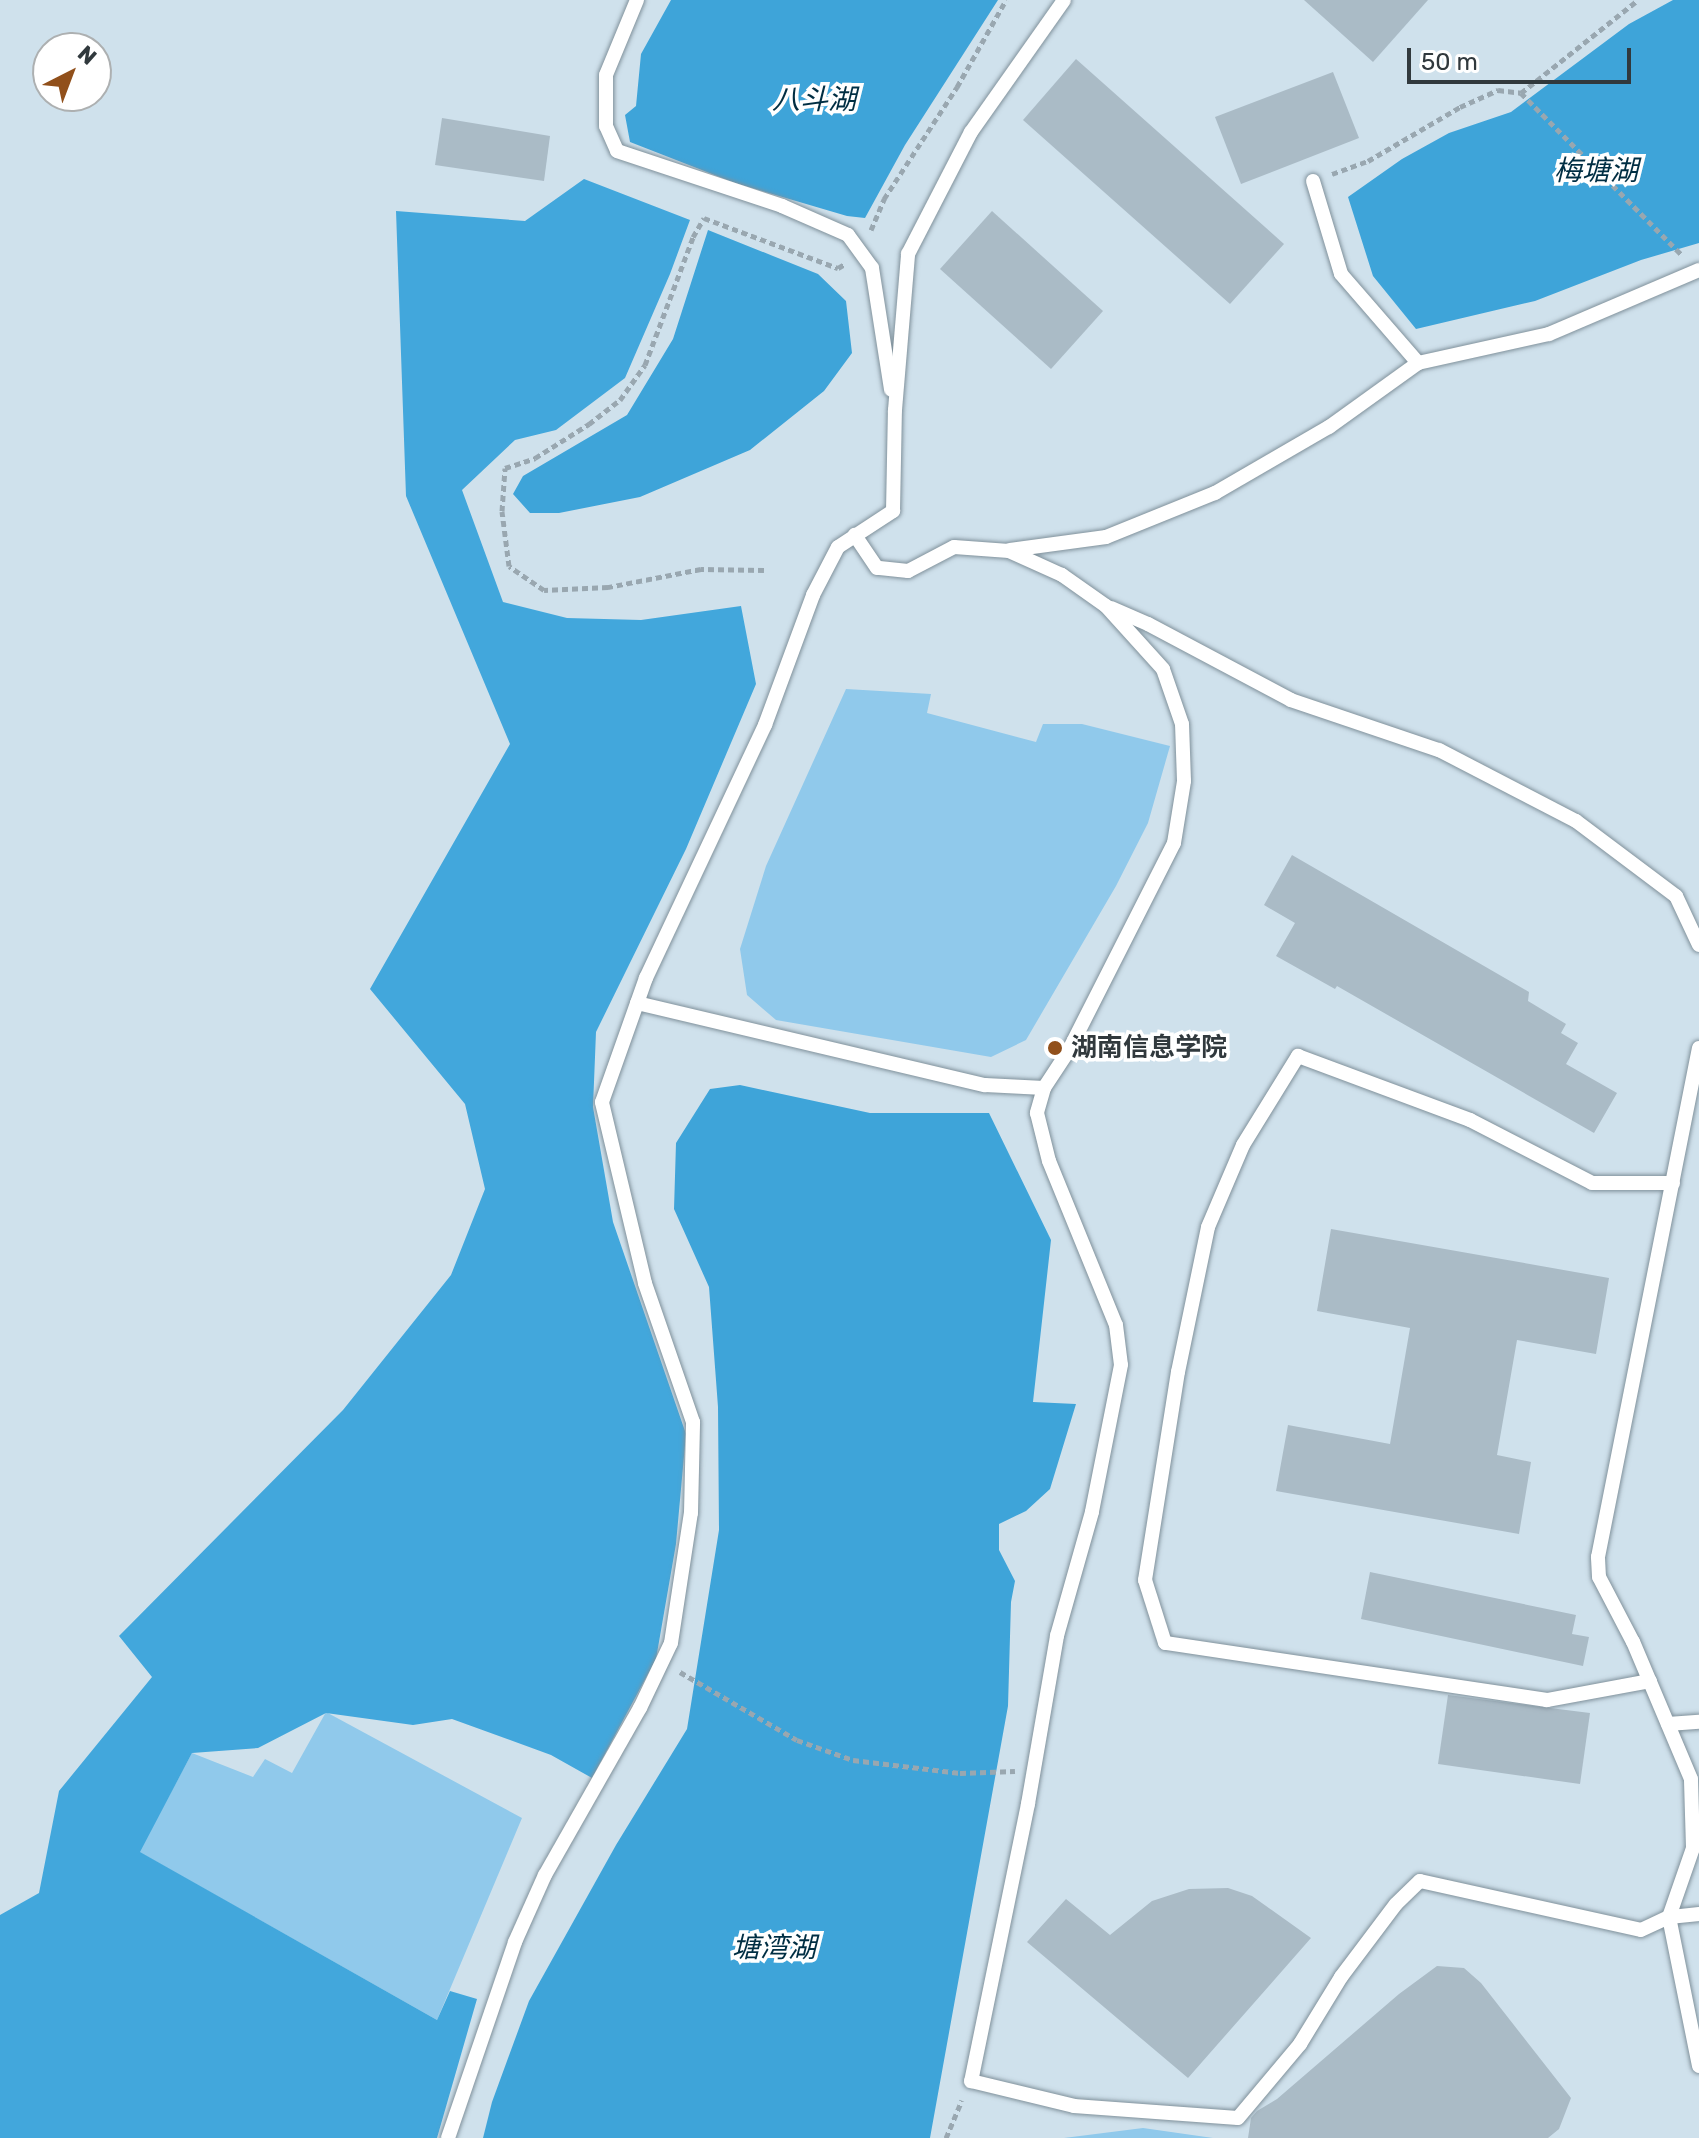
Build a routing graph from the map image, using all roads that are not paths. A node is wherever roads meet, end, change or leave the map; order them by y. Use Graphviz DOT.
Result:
graph roads {
  1 [pos="637,0"];
  2 [pos="1064,0"];
  3 [pos="1313,181"];
  4 [pos="1698,270"];
  5 [pos="1418,363"];
  6 [pos="895,410"];
  7 [pos="855,535"];
  8 [pos="1009,551"];
  9 [pos="1106,606"];
  10 [pos="1699,945"];
  11 [pos="637,1003"];
  12 [pos="1699,1048"];
  13 [pos="1044,1088"];
  14 [pos="1673,1183"];
  15 [pos="1650,1681"];
  16 [pos="1699,1722"];
  17 [pos="1668,1724"];
  18 [pos="1699,1914"];
  19 [pos="1669,1917"];
  20 [pos="1699,2066"];
  21 [pos="448,2138"];
  1 -- 6 [label="lane"];
  2 -- 6 [label="lane"];
  3 -- 5 [label="lane"];
  4 -- 5 [label="lane"];
  5 -- 8 [label="lane"];
  6 -- 7 [label="lane"];
  7 -- 8 [label="lane"];
  7 -- 11 [label="lane"];
  8 -- 9 [label="lane"];
  9 -- 10 [label="lane"];
  9 -- 13 [label="lane"];
  11 -- 13 [label="lane"];
  11 -- 21 [label="lane"];
  12 -- 14 [label="lane"];
  13 -- 19 [label="lane"];
  14 -- 15 [label="lane"];
  14 -- 15 [label="lane"];
  15 -- 17 [label="lane"];
  16 -- 17 [label="lane"];
  17 -- 19 [label="lane"];
  18 -- 19 [label="lane"];
  19 -- 20 [label="lane"];
}
